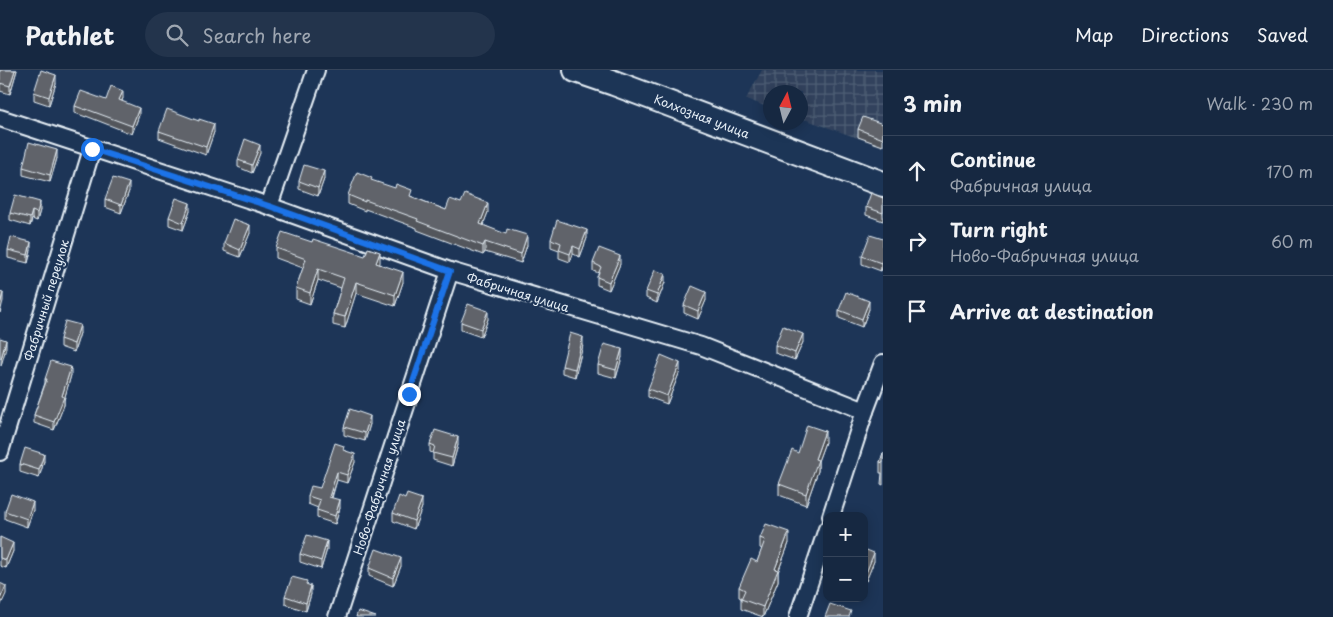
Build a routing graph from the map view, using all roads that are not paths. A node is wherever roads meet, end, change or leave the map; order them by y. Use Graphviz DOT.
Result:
graph roads {
  1 [pos="316,70"];
  2 [pos="576,70"];
  3 [pos="0,118"];
  4 [pos="92,149"];
  5 [pos="883,184"];
  6 [pos="269,206"];
  7 [pos="450,271"];
  8 [pos="883,362"];
  9 [pos="865,411"];
  10 [pos="0,452"];
  11 [pos="832,512"];
  12 [pos="823,541"];
  13 [pos="337,617"];
  14 [pos="798,617"];
  1 -- 6 [label="street"];
  2 -- 5 [label="street, Колхозная улица"];
  3 -- 4 [label="street, Фабричная улица"];
  4 -- 6 [label="street, Фабричная улица"];
  4 -- 10 [label="street, Фабричный переулок"];
  6 -- 7 [label="street, Фабричная улица"];
  7 -- 9 [label="street, Фабричная улица"];
  7 -- 13 [label="street, Ново-Фабричная улица"];
  8 -- 9 [label="street"];
  9 -- 11 [label="street"];
  12 -- 14 [label="street"];
}
